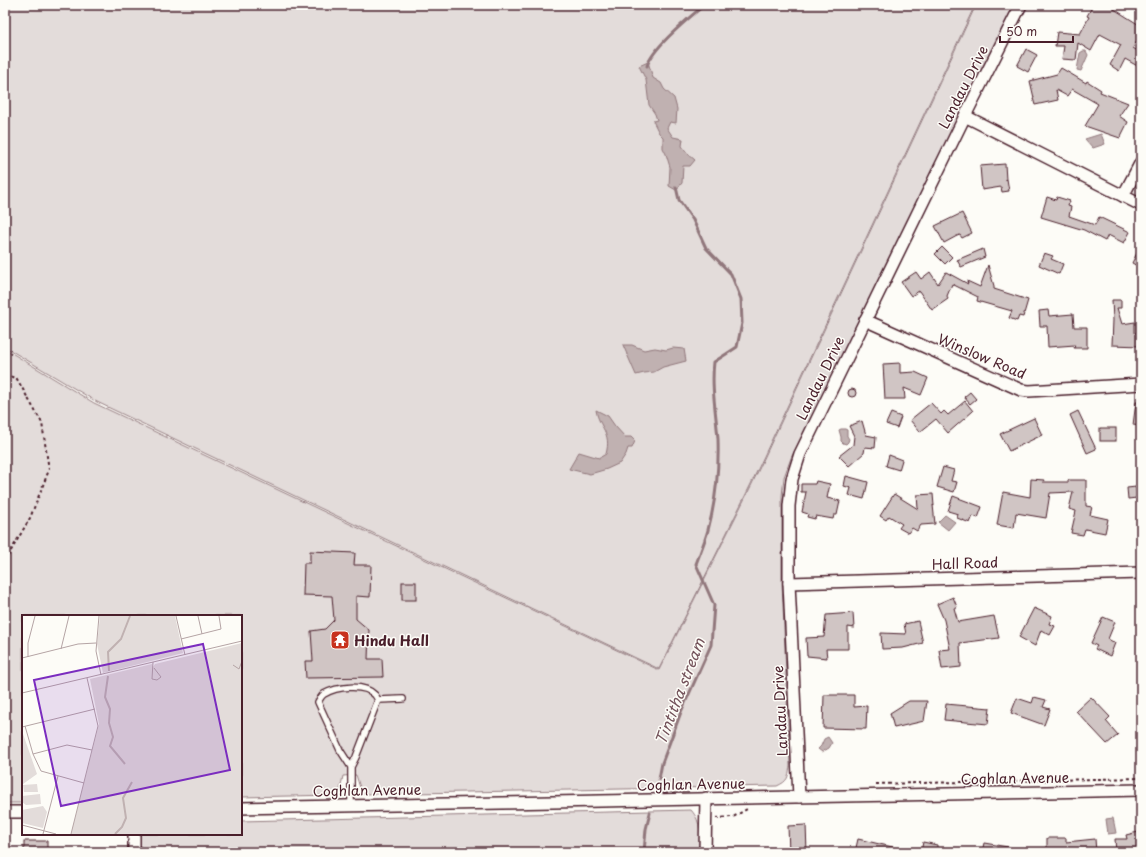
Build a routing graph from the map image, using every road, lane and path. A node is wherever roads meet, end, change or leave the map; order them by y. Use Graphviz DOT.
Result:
graph roads {
  1 [pos="1021,5"];
  2 [pos="964,116"];
  3 [pos="1141,162"];
  4 [pos="1123,196"];
  5 [pos="1141,205"];
  6 [pos="865,320"];
  7 [pos="5,374"];
  8 [pos="1141,384"];
  9 [pos="5,561"];
  10 [pos="1141,573"];
  11 [pos="789,583"];
  12 [pos="403,699"];
  13 [pos="378,700"];
  14 [pos="351,767"];
  15 [pos="1141,778"];
  16 [pos="876,784"];
  17 [pos="1141,790"];
  18 [pos="706,798"];
  19 [pos="799,798"];
  20 [pos="351,805"];
  21 [pos="749,807"];
  22 [pos="242,808"];
  23 [pos="5,812"];
  24 [pos="22,812"];
  25 [pos="713,818"];
  26 [pos="134,835"];
  27 [pos="134,852"];
  28 [pos="705,852"];
  1 -- 2 [label="street, Landau Drive"];
  2 -- 4 [label="street"];
  2 -- 6 [label="street, Landau Drive"];
  3 -- 4 [label="street"];
  4 -- 5 [label="street"];
  6 -- 8 [label="street, Winslow Road"];
  6 -- 11 [label="street, Landau Drive"];
  7 -- 9 [label="path"];
  10 -- 11 [label="street, Hall Road"];
  11 -- 19 [label="street, Landau Drive"];
  12 -- 13 [label="lane"];
  13 -- 14 [label="lane"];
  13 -- 14 [label="lane"];
  14 -- 20 [label="lane"];
  15 -- 16 [label="path"];
  17 -- 19 [label="street, Coghlan Avenue"];
  18 -- 19 [label="street, Coghlan Avenue"];
  18 -- 20 [label="street, Coghlan Avenue"];
  18 -- 28 [label="street"];
  20 -- 22 [label="street, Coghlan Avenue"];
  21 -- 25 [label="path"];
  23 -- 24 [label="street"];
  26 -- 27 [label="street"];
}
